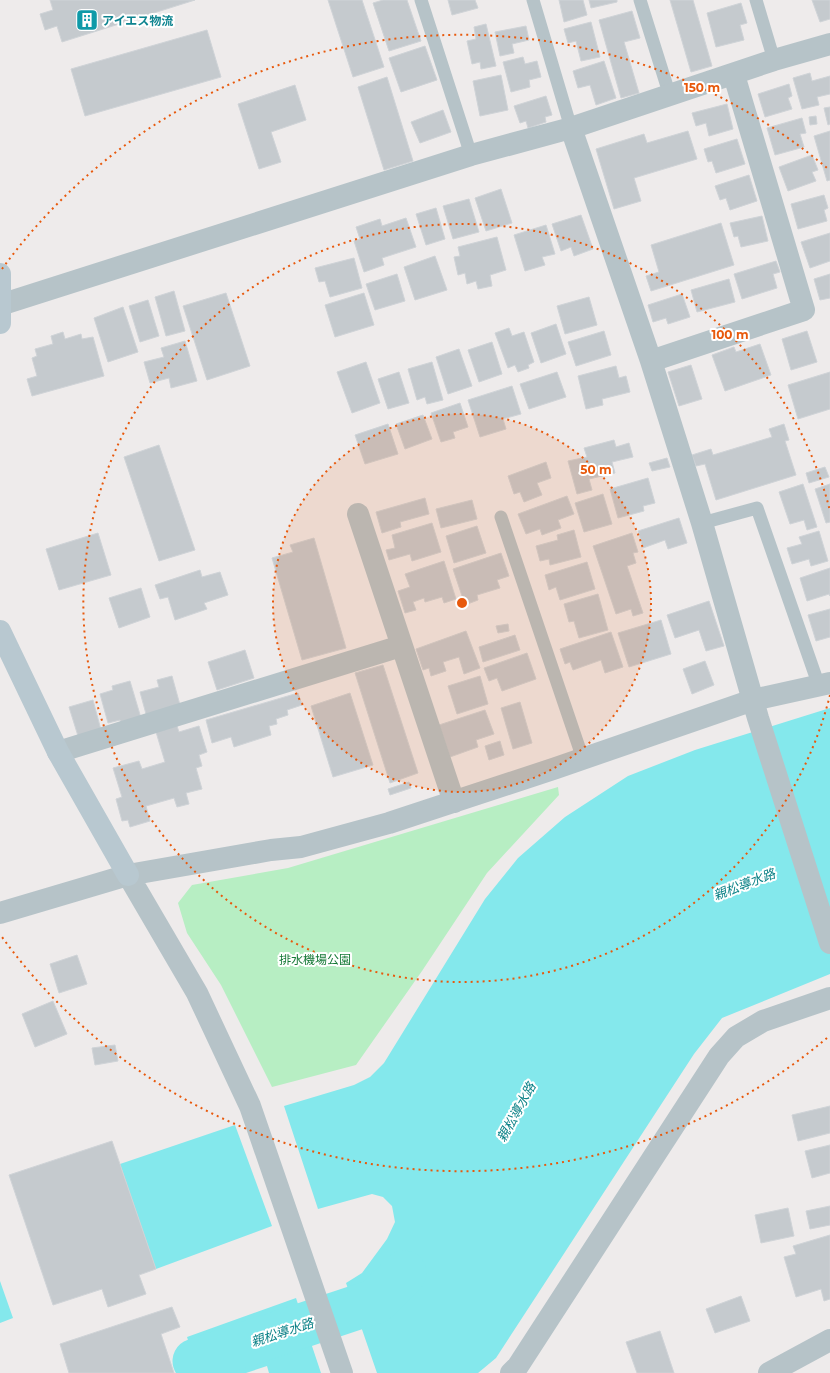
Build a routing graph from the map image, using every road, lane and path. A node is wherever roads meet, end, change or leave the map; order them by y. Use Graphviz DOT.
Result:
graph roads {
  1 [pos="421,0"];
  2 [pos="533,0"];
  3 [pos="640,0"];
  4 [pos="756,0"];
  5 [pos="830,44"];
  6 [pos="774,60"];
  7 [pos="734,74"];
  8 [pos="670,96"];
  9 [pos="571,128"];
  10 [pos="471,155"];
  11 [pos="0,274"];
  12 [pos="0,305"];
  13 [pos="0,323"];
  14 [pos="651,361"];
  15 [pos="358,514"];
  16 [pos="501,517"];
  17 [pos="702,523"];
  18 [pos="0,631"];
  19 [pos="0,634"];
  20 [pos="401,646"];
  21 [pos="824,685"];
  22 [pos="756,709"];
  23 [pos="58,752"];
  24 [pos="583,759"];
  25 [pos="454,802"];
  26 [pos="128,875"];
  27 [pos="0,913"];
  28 [pos="830,943"];
  29 [pos="830,998"];
  30 [pos="830,1340"];
  31 [pos="342,1373"];
  32 [pos="511,1373"];
  33 [pos="770,1373"];
  1 -- 10 [label="lane"];
  2 -- 9 [label="lane"];
  3 -- 8 [label="lane"];
  4 -- 6 [label="lane"];
  5 -- 6 [label="street"];
  6 -- 7 [label="street"];
  7 -- 8 [label="street"];
  7 -- 14 [label="street"];
  8 -- 9 [label="street"];
  9 -- 10 [label="street"];
  9 -- 14 [label="street"];
  10 -- 12 [label="street"];
  11 -- 12 [label="street"];
  12 -- 13 [label="street"];
  14 -- 17 [label="street"];
  15 -- 20 [label="street"];
  16 -- 24 [label="lane"];
  17 -- 21 [label="lane"];
  17 -- 22 [label="street"];
  18 -- 19 [label="street"];
  19 -- 23 [label="street"];
  20 -- 23 [label="street"];
  20 -- 25 [label="street"];
  21 -- 22 [label="street"];
  22 -- 24 [label="street"];
  22 -- 28 [label="street"];
  23 -- 26 [label="street"];
  24 -- 25 [label="street"];
  25 -- 26 [label="street"];
  26 -- 27 [label="street"];
  26 -- 31 [label="street"];
  29 -- 32 [label="street"];
  30 -- 33 [label="street"];
}
